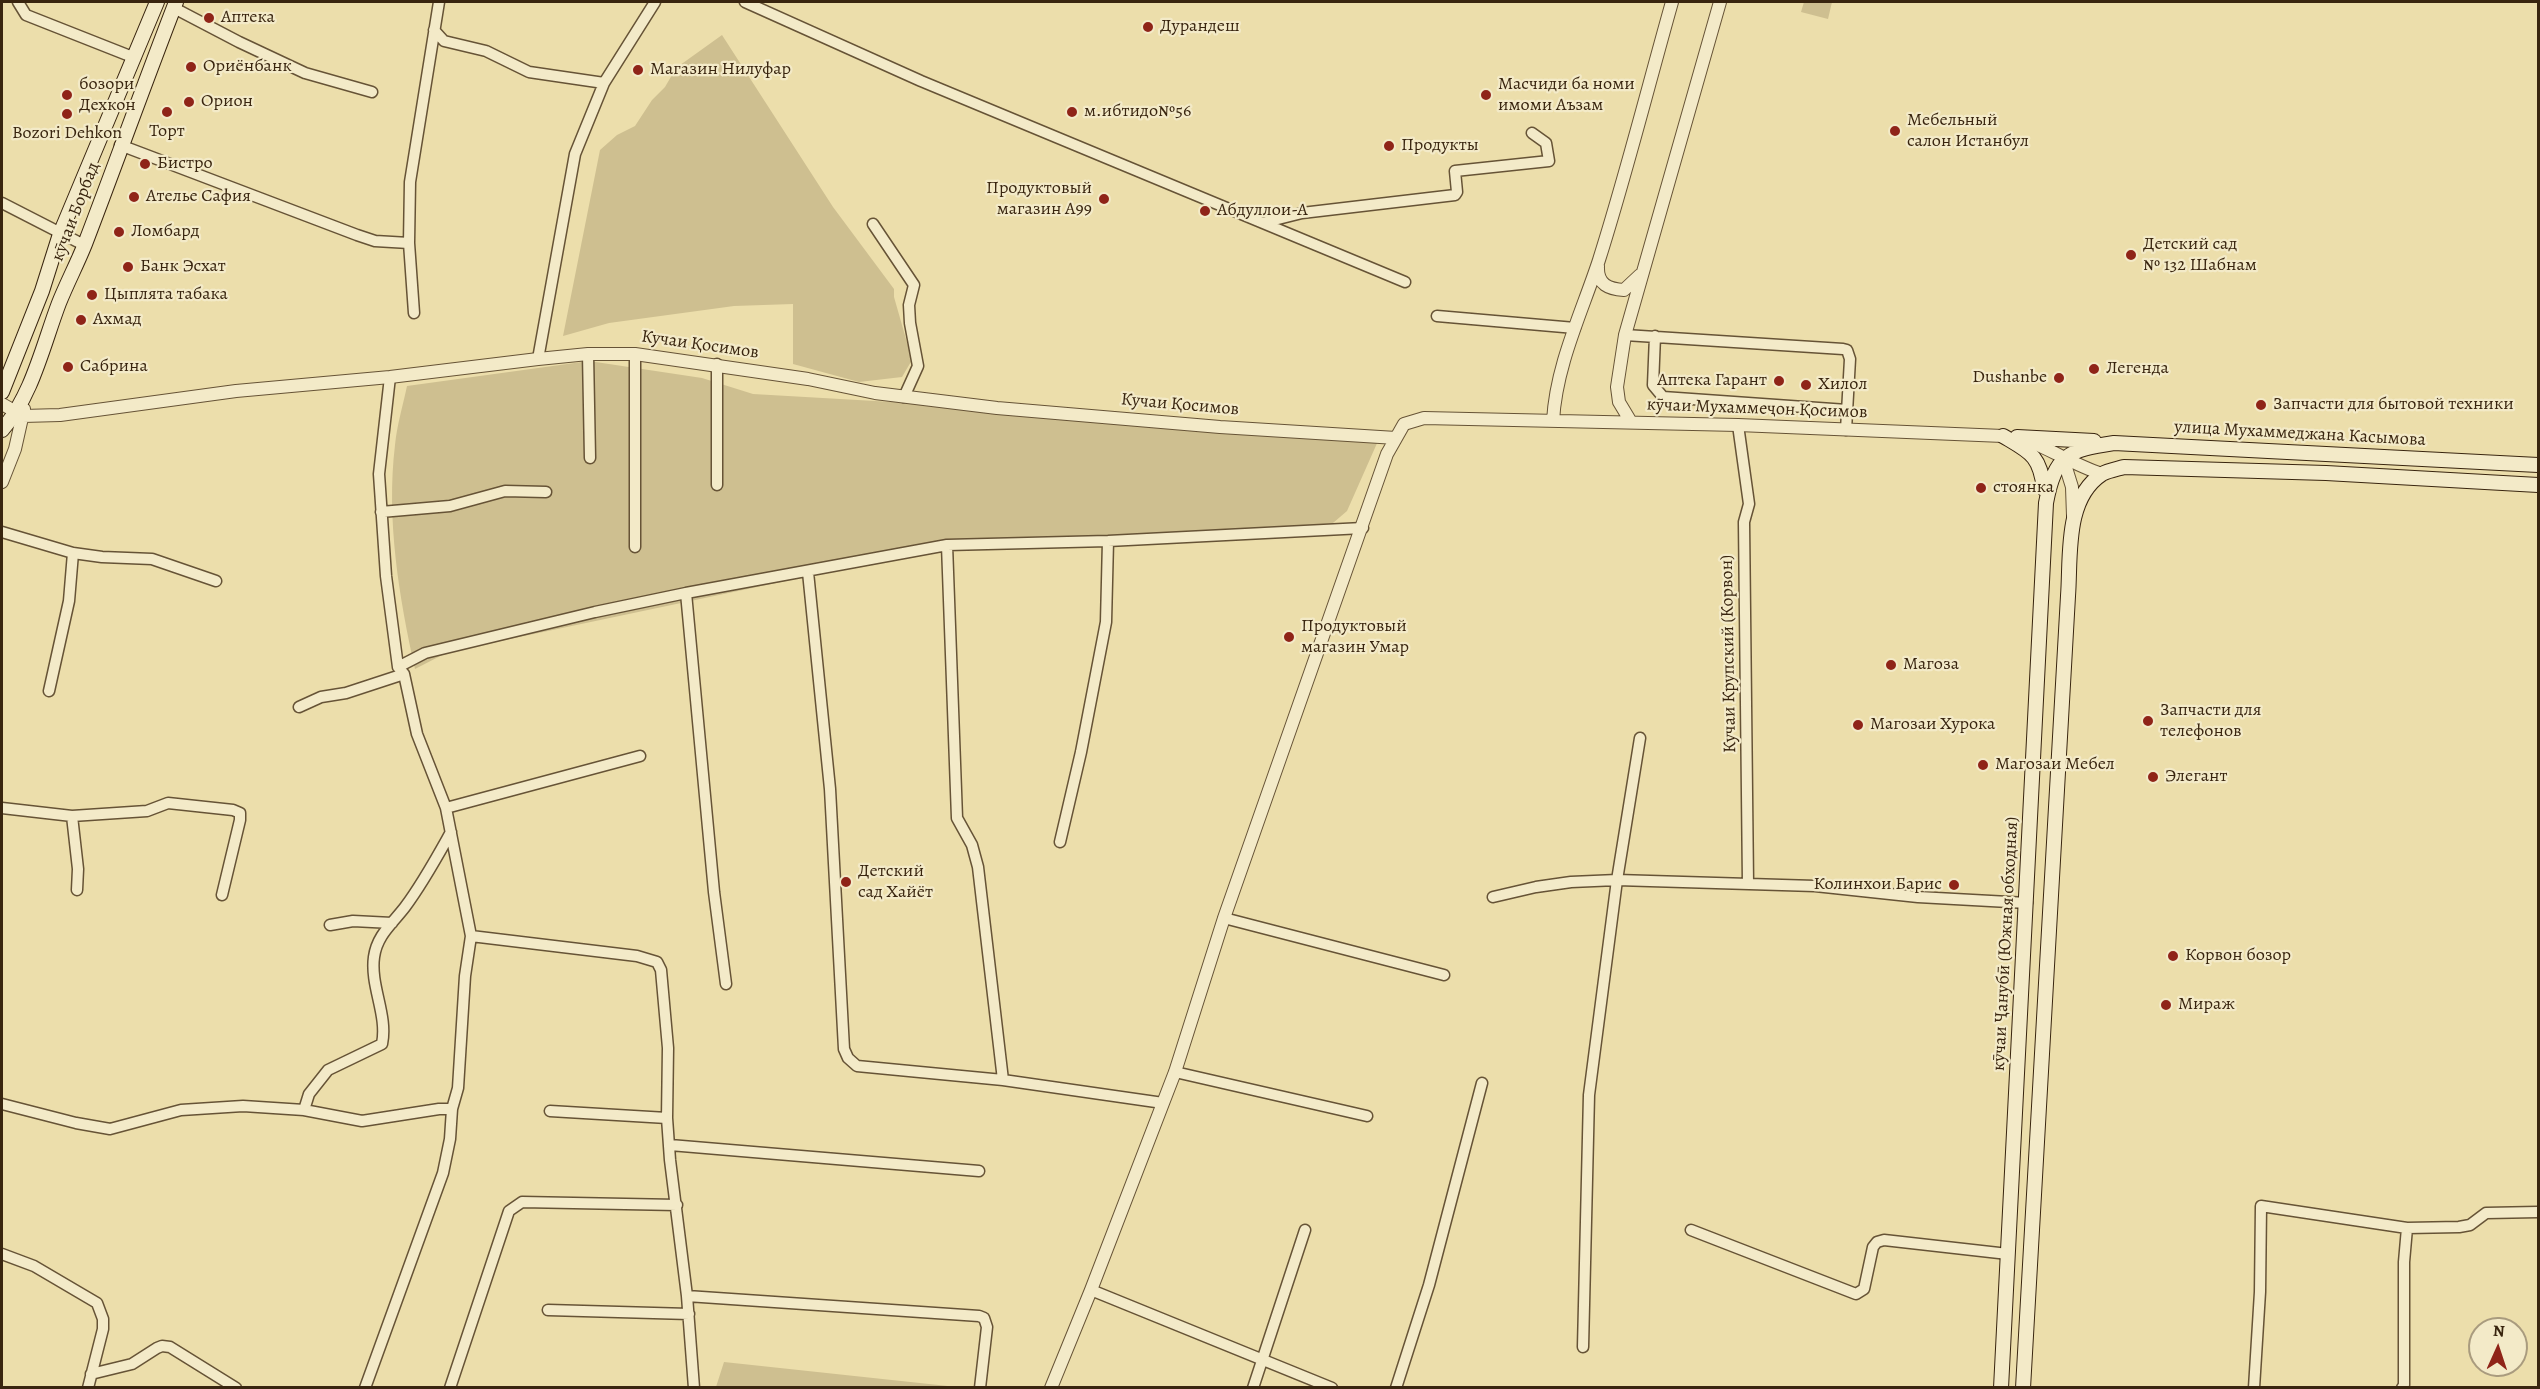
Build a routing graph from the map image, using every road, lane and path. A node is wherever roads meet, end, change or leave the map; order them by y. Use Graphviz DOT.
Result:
graph roads {
  1 [pos="18,2"];
  2 [pos="157,2"];
  3 [pos="439,2"];
  4 [pos="655,2"];
  5 [pos="745,2"];
  6 [pos="1672,2"];
  7 [pos="1720,2"];
  8 [pos="175,5"];
  9 [pos="759,5"];
  10 [pos="434,30"];
  11 [pos="135,58"];
  12 [pos="603,83"];
  13 [pos="372,92"];
  14 [pos="1532,133"];
  15 [pos="120,145"];
  16 [pos="2,203"];
  17 [pos="1266,222"];
  18 [pos="873,224"];
  19 [pos="60,234"];
  20 [pos="409,243"];
  21 [pos="84,245"];
  22 [pos="1599,259"];
  23 [pos="1641,274"];
  24 [pos="1405,282"];
  25 [pos="42,291"];
  26 [pos="60,300"];
  27 [pos="414,313"];
  28 [pos="1437,316"];
  29 [pos="1575,328"];
  30 [pos="1625,335"];
  31 [pos="1655,336"];
  32 [pos="588,354"];
  33 [pos="635,354"];
  34 [pos="538,359"];
  35 [pos="717,364"];
  36 [pos="390,377"];
  37 [pos="2,392"];
  38 [pos="904,397"];
  39 [pos="2,404"];
  40 [pos="1847,410"];
  41 [pos="20,415"];
  42 [pos="1552,421"];
  43 [pos="1631,422"];
  44 [pos="1738,425"];
  45 [pos="2,430"];
  46 [pos="1846,430"];
  47 [pos="2003,436"];
  48 [pos="2017,437"];
  49 [pos="1396,438"];
  50 [pos="2114,443"];
  51 [pos="590,458"];
  52 [pos="2063,458"];
  53 [pos="2538,465"];
  54 [pos="2102,474"];
  55 [pos="2,482"];
  56 [pos="717,485"];
  57 [pos="2538,485"];
  58 [pos="546,492"];
  59 [pos="2046,502"];
  60 [pos="381,512"];
  61 [pos="2073,518"];
  62 [pos="1363,528"];
  63 [pos="2,532"];
  64 [pos="1108,541"];
  65 [pos="947,545"];
  66 [pos="635,547"];
  67 [pos="73,554"];
  68 [pos="808,572"];
  69 [pos="216,581"];
  70 [pos="686,593"];
  71 [pos="401,670"];
  72 [pos="49,691"];
  73 [pos="299,707"];
  74 [pos="1640,738"];
  75 [pos="640,756"];
  76 [pos="2,808"];
  77 [pos="446,808"];
  78 [pos="72,816"];
  79 [pos="451,832"];
  80 [pos="1060,842"];
  81 [pos="1617,880"];
  82 [pos="1748,884"];
  83 [pos="77,890"];
  84 [pos="222,895"];
  85 [pos="1493,897"];
  86 [pos="2027,903"];
  87 [pos="1224,918"];
  88 [pos="392,923"];
  89 [pos="330,925"];
  90 [pos="471,936"];
  91 [pos="1444,975"];
  92 [pos="726,984"];
  93 [pos="1175,1072"];
  94 [pos="1003,1080"];
  95 [pos="1482,1083"];
  96 [pos="1163,1103"];
  97 [pos="2,1104"];
  98 [pos="452,1109"];
  99 [pos="304,1110"];
  100 [pos="550,1111"];
  101 [pos="1367,1116"];
  102 [pos="667,1118"];
  103 [pos="670,1145"];
  104 [pos="979,1172"];
  105 [pos="677,1205"];
  106 [pos="2538,1212"];
  107 [pos="2407,1228"];
  108 [pos="1305,1230"];
  109 [pos="1691,1230"];
  110 [pos="2,1254"];
  111 [pos="2008,1254"];
  112 [pos="1091,1290"];
  113 [pos="687,1296"];
  114 [pos="548,1310"];
  115 [pos="688,1314"];
  116 [pos="1582,1347"];
  117 [pos="1263,1360"];
  118 [pos="91,1374"];
  119 [pos="2406,1387"];
  120 [pos="88,1388"];
  121 [pos="236,1388"];
  122 [pos="365,1388"];
  123 [pos="450,1388"];
  124 [pos="694,1388"];
  125 [pos="980,1388"];
  126 [pos="1051,1388"];
  127 [pos="1253,1388"];
  128 [pos="1332,1388"];
  129 [pos="1396,1388"];
  130 [pos="2001,1388"];
  131 [pos="2023,1388"];
  132 [pos="2254,1388"];
  1 -- 11 [label="street"];
  2 -- 11 [label="main road, кӯчаи Борбад"];
  3 -- 10 [label="street"];
  4 -- 12 [label="street"];
  5 -- 9 [label="street"];
  6 -- 22 [label="street"];
  7 -- 23 [label="street, кӯчаи Мухаммеҷон Қосимов"];
  8 -- 13 [label="street"];
  8 -- 15 [label="main road, кӯчаи Борбад"];
  9 -- 17 [label="street"];
  10 -- 12 [label="street"];
  10 -- 20 [label="street"];
  11 -- 19 [label="main road, кӯчаи Борбад"];
  12 -- 34 [label="street"];
  14 -- 17 [label="street"];
  15 -- 20 [label="street"];
  15 -- 21 [label="main road, кӯчаи Борбад"];
  16 -- 19 [label="street"];
  17 -- 24 [label="street"];
  18 -- 38 [label="street"];
  19 -- 21 [label="street"];
  19 -- 25 [label="main road, кӯчаи Борбад"];
  20 -- 27 [label="street"];
  21 -- 26 [label="main road, кӯчаи Борбад"];
  22 -- 23 [label="street"];
  22 -- 29 [label="street"];
  23 -- 30 [label="street, кӯчаи Мухаммеҷон Қосимов"];
  25 -- 26 [label="main road"];
  25 -- 37 [label="main road, кӯчаи Борбад"];
  26 -- 41 [label="main road, кӯчаи Борбад"];
  28 -- 29 [label="street"];
  29 -- 42 [label="street"];
  30 -- 31 [label="street"];
  30 -- 43 [label="street, кӯчаи Мухаммеҷон Қосимов"];
  31 -- 40 [label="street"];
  31 -- 40 [label="street"];
  32 -- 33 [label="street, Кучаи Қосимов"];
  32 -- 34 [label="street, Кучаи Қосимов"];
  32 -- 51 [label="street"];
  33 -- 35 [label="street, Кучаи Қосимов"];
  33 -- 66 [label="street"];
  34 -- 36 [label="street, Кучаи Қосимов"];
  35 -- 38 [label="street, Кучаи Қосимов"];
  35 -- 56 [label="street"];
  36 -- 41 [label="street, Кучаи Қосимов"];
  36 -- 60 [label="street"];
  38 -- 49 [label="street, Кучаи Қосимов"];
  39 -- 41 [label="street"];
  40 -- 46 [label="street"];
  41 -- 45 [label="main road, кӯчаи Борбад"];
  41 -- 55 [label="street"];
  42 -- 43 [label="street"];
  42 -- 49 [label="street"];
  43 -- 44 [label="street, кӯчаи Мухаммеҷон Қосимов"];
  44 -- 46 [label="street, кӯчаи Мухаммеҷон Қосимов"];
  44 -- 82 [label="street, Кучаи Крупский (Корвон)"];
  46 -- 47 [label="street, кӯчаи Мухаммеҷон Қосимов"];
  47 -- 48 [label="street, кӯчаи Мухаммеҷон Қосимов"];
  47 -- 59 [label="main road"];
  48 -- 50 [label="main road"];
  48 -- 52 [label="street, кӯчаи Мухаммеҷон Қосимов"];
  49 -- 62 [label="street"];
  50 -- 52 [label="main road, улица Мухаммеджана Касымова"];
  50 -- 53 [label="main road, улица Мухаммеджана Касымова"];
  52 -- 54 [label="street, кӯчаи Мухаммеҷон Қосимов"];
  52 -- 59 [label="main road"];
  52 -- 61 [label="street"];
  54 -- 57 [label="main road"];
  54 -- 61 [label="main road"];
  58 -- 60 [label="street"];
  59 -- 86 [label="main road, кӯчаи Ҷанубӣ (Южная обходная)"];
  60 -- 71 [label="street"];
  61 -- 131 [label="main road"];
  62 -- 64 [label="street"];
  62 -- 87 [label="street"];
  63 -- 67 [label="street"];
  64 -- 65 [label="street"];
  64 -- 80 [label="street"];
  65 -- 68 [label="street"];
  65 -- 94 [label="street"];
  67 -- 69 [label="street"];
  67 -- 72 [label="street"];
  68 -- 70 [label="street"];
  68 -- 94 [label="street"];
  70 -- 71 [label="street"];
  70 -- 92 [label="street"];
  71 -- 73 [label="street"];
  71 -- 77 [label="street"];
  74 -- 81 [label="street"];
  75 -- 77 [label="street"];
  76 -- 78 [label="street"];
  77 -- 79 [label="street"];
  78 -- 83 [label="street"];
  78 -- 84 [label="street"];
  79 -- 88 [label="street"];
  79 -- 90 [label="street"];
  81 -- 82 [label="street"];
  81 -- 85 [label="street"];
  81 -- 116 [label="street"];
  82 -- 86 [label="street"];
  86 -- 111 [label="main road, кӯчаи Ҷанубӣ (Южная обходная)"];
  87 -- 91 [label="street"];
  87 -- 93 [label="street"];
  88 -- 89 [label="street"];
  88 -- 99 [label="street"];
  90 -- 98 [label="street"];
  90 -- 102 [label="street"];
  93 -- 96 [label="street"];
  93 -- 101 [label="street"];
  94 -- 96 [label="street"];
  95 -- 129 [label="street"];
  96 -- 112 [label="street"];
  97 -- 99 [label="street"];
  98 -- 99 [label="street"];
  98 -- 122 [label="street"];
  100 -- 102 [label="street"];
  102 -- 103 [label="street"];
  103 -- 104 [label="street"];
  103 -- 105 [label="street"];
  105 -- 113 [label="street"];
  105 -- 123 [label="street"];
  106 -- 107 [label="street"];
  107 -- 119 [label="street"];
  107 -- 132 [label="street"];
  108 -- 117 [label="street"];
  109 -- 111 [label="street"];
  110 -- 118 [label="street"];
  111 -- 130 [label="main road, кӯчаи Ҷанубӣ (Южная обходная)"];
  112 -- 117 [label="street"];
  112 -- 126 [label="street"];
  113 -- 115 [label="street"];
  113 -- 125 [label="street"];
  114 -- 115 [label="street"];
  115 -- 124 [label="street"];
  117 -- 127 [label="street"];
  117 -- 128 [label="street"];
  118 -- 120 [label="street"];
  118 -- 121 [label="street"];
}
